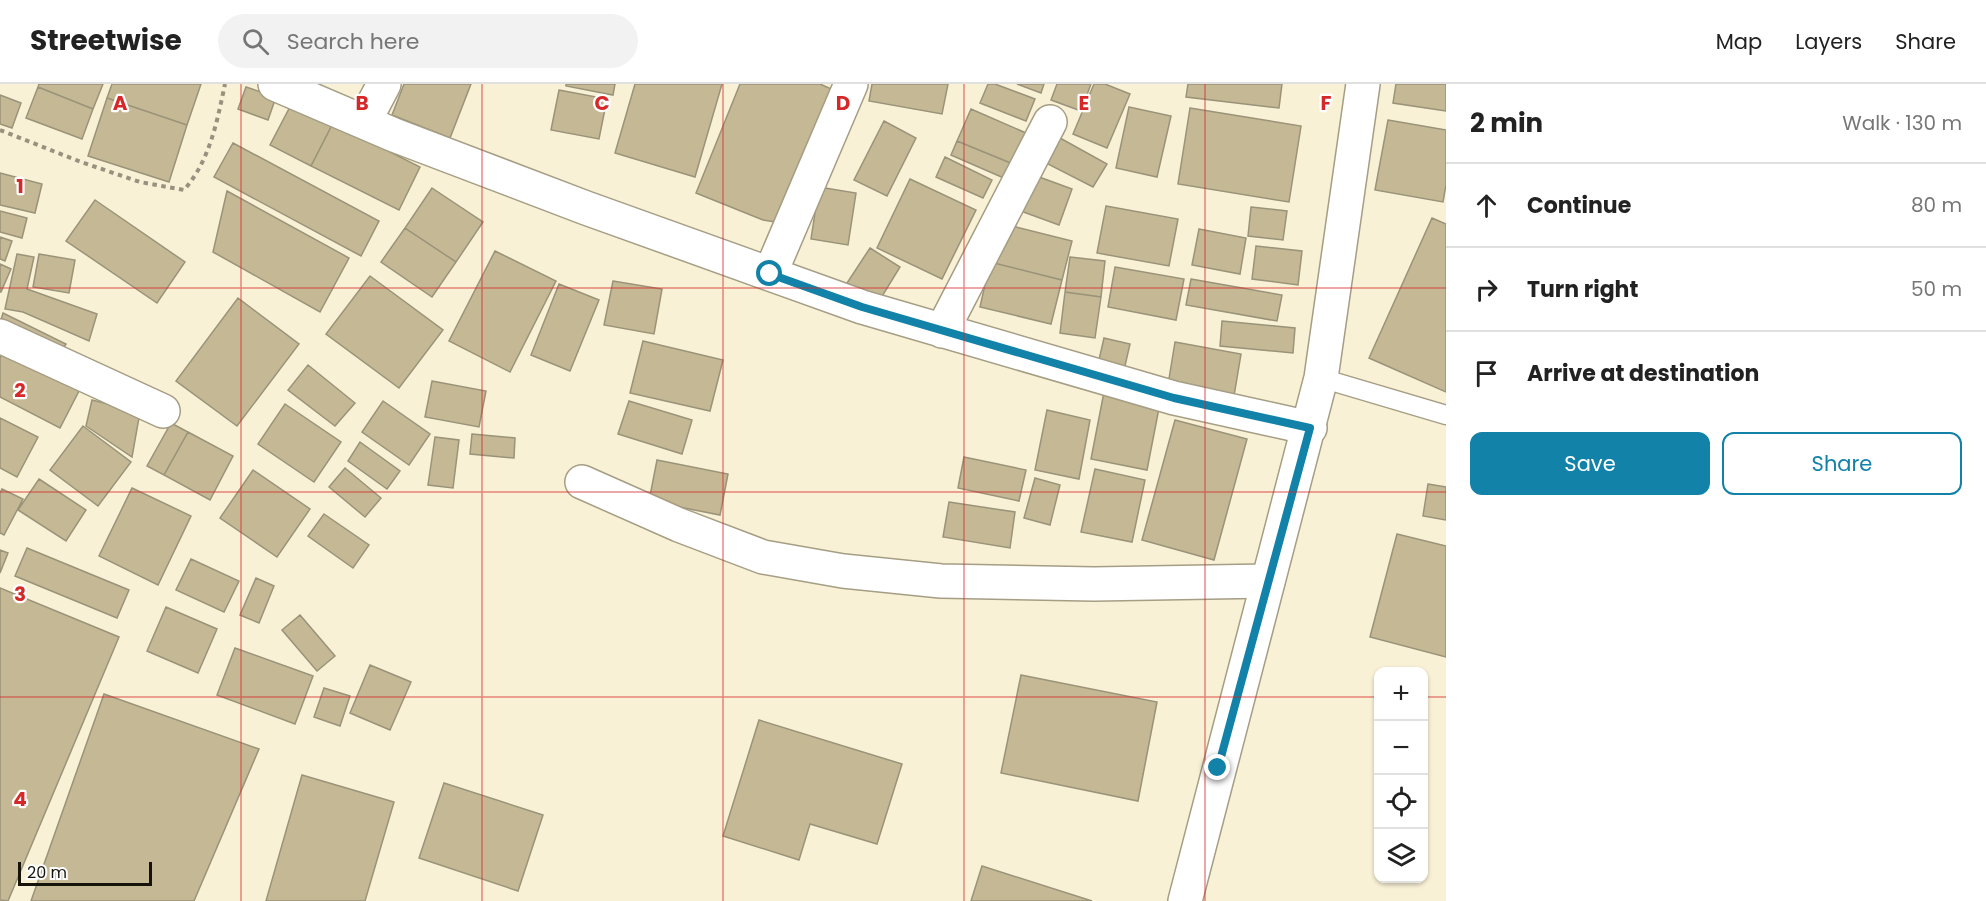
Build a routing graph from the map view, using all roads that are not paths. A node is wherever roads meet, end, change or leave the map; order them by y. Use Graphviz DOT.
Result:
graph roads {
  1 [pos="275,84"];
  2 [pos="384,84"];
  3 [pos="851,84"];
  4 [pos="1363,84"];
  5 [pos="364,122"];
  6 [pos="1050,122"];
  7 [pos="770,274"];
  8 [pos="942,331"];
  9 [pos="0,336"];
  10 [pos="1321,378"];
  11 [pos="163,411"];
  12 [pos="1446,415"];
  13 [pos="1310,428"];
  14 [pos="582,482"];
  15 [pos="1268,581"];
  16 [pos="1185,901"];
  1 -- 5 [label="street"];
  2 -- 5 [label="street"];
  3 -- 7 [label="street"];
  4 -- 10 [label="street"];
  5 -- 7 [label="street"];
  6 -- 8 [label="street"];
  7 -- 8 [label="street"];
  8 -- 13 [label="street"];
  9 -- 11 [label="street"];
  10 -- 12 [label="lane"];
  10 -- 13 [label="street"];
  13 -- 15 [label="street"];
  14 -- 15 [label="street"];
  15 -- 16 [label="street"];
}
